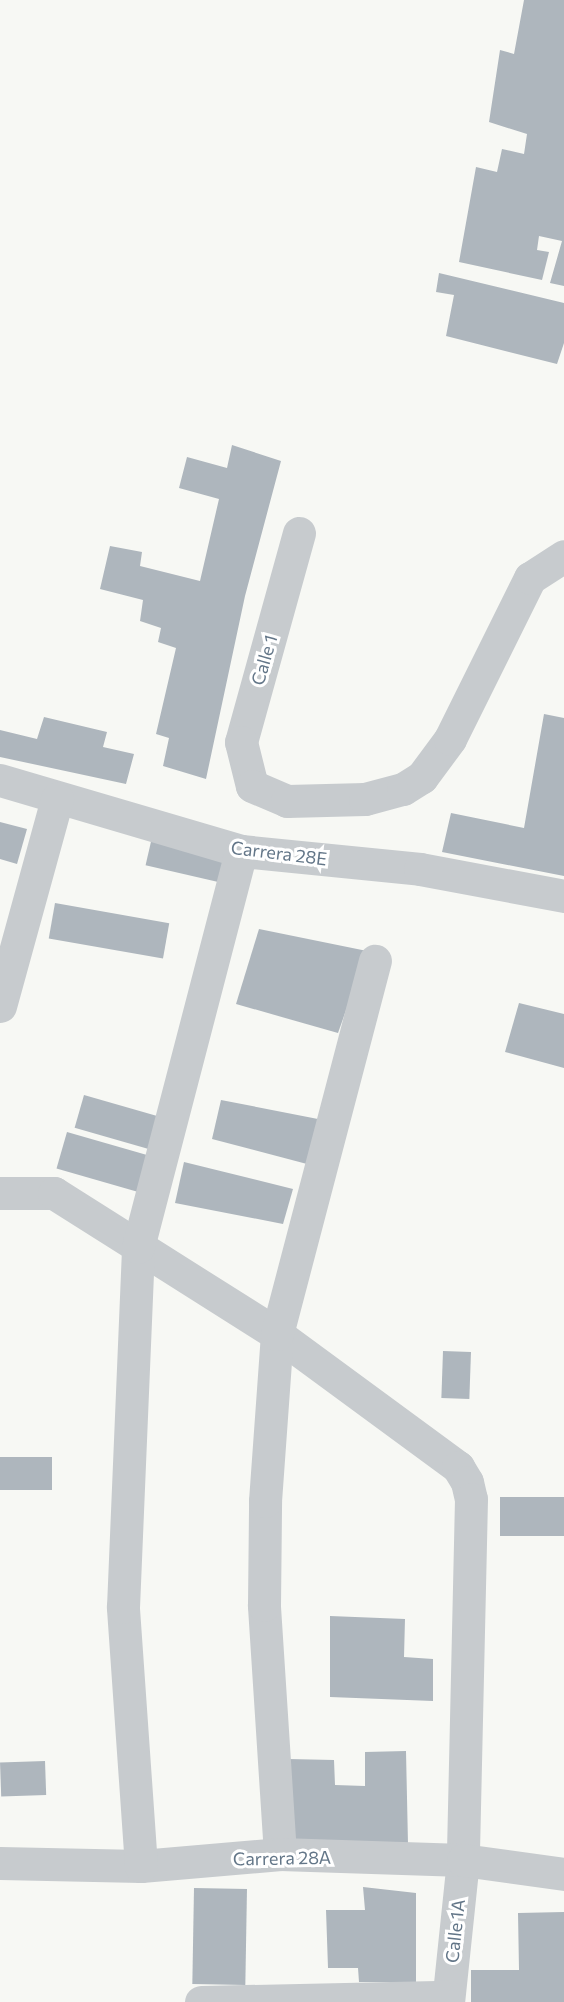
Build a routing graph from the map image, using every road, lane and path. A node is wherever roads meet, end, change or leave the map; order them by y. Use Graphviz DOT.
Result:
graph roads {
  1 [pos="299,533"];
  2 [pos="564,556"];
  3 [pos="0,780"];
  4 [pos="57,799"];
  5 [pos="241,851"];
  6 [pos="564,896"];
  7 [pos="375,961"];
  8 [pos="0,1006"];
  9 [pos="0,1193"];
  10 [pos="138,1247"];
  11 [pos="277,1334"];
  12 [pos="280,1854"];
  13 [pos="463,1860"];
  14 [pos="0,1863"];
  15 [pos="141,1866"];
  16 [pos="564,1874"];
  17 [pos="448,2000"];
  18 [pos="201,2002"];
  1 -- 2 [label="street, Calle 1"];
  3 -- 4 [label="street, Carrera 28E"];
  4 -- 5 [label="street, Carrera 28E"];
  4 -- 8 [label="street"];
  5 -- 6 [label="street, Carrera 28E"];
  5 -- 10 [label="street"];
  7 -- 11 [label="street"];
  9 -- 10 [label="street, Calle 1A"];
  10 -- 11 [label="street, Calle 1A"];
  10 -- 15 [label="street"];
  11 -- 12 [label="street"];
  11 -- 13 [label="street, Calle 1A"];
  12 -- 13 [label="street, Carrera 28A"];
  12 -- 15 [label="street, Carrera 28A"];
  13 -- 16 [label="street, Carrera 28A"];
  13 -- 17 [label="street, Calle 1A"];
  14 -- 15 [label="street, Carrera 28A"];
  17 -- 18 [label="street"];
}
